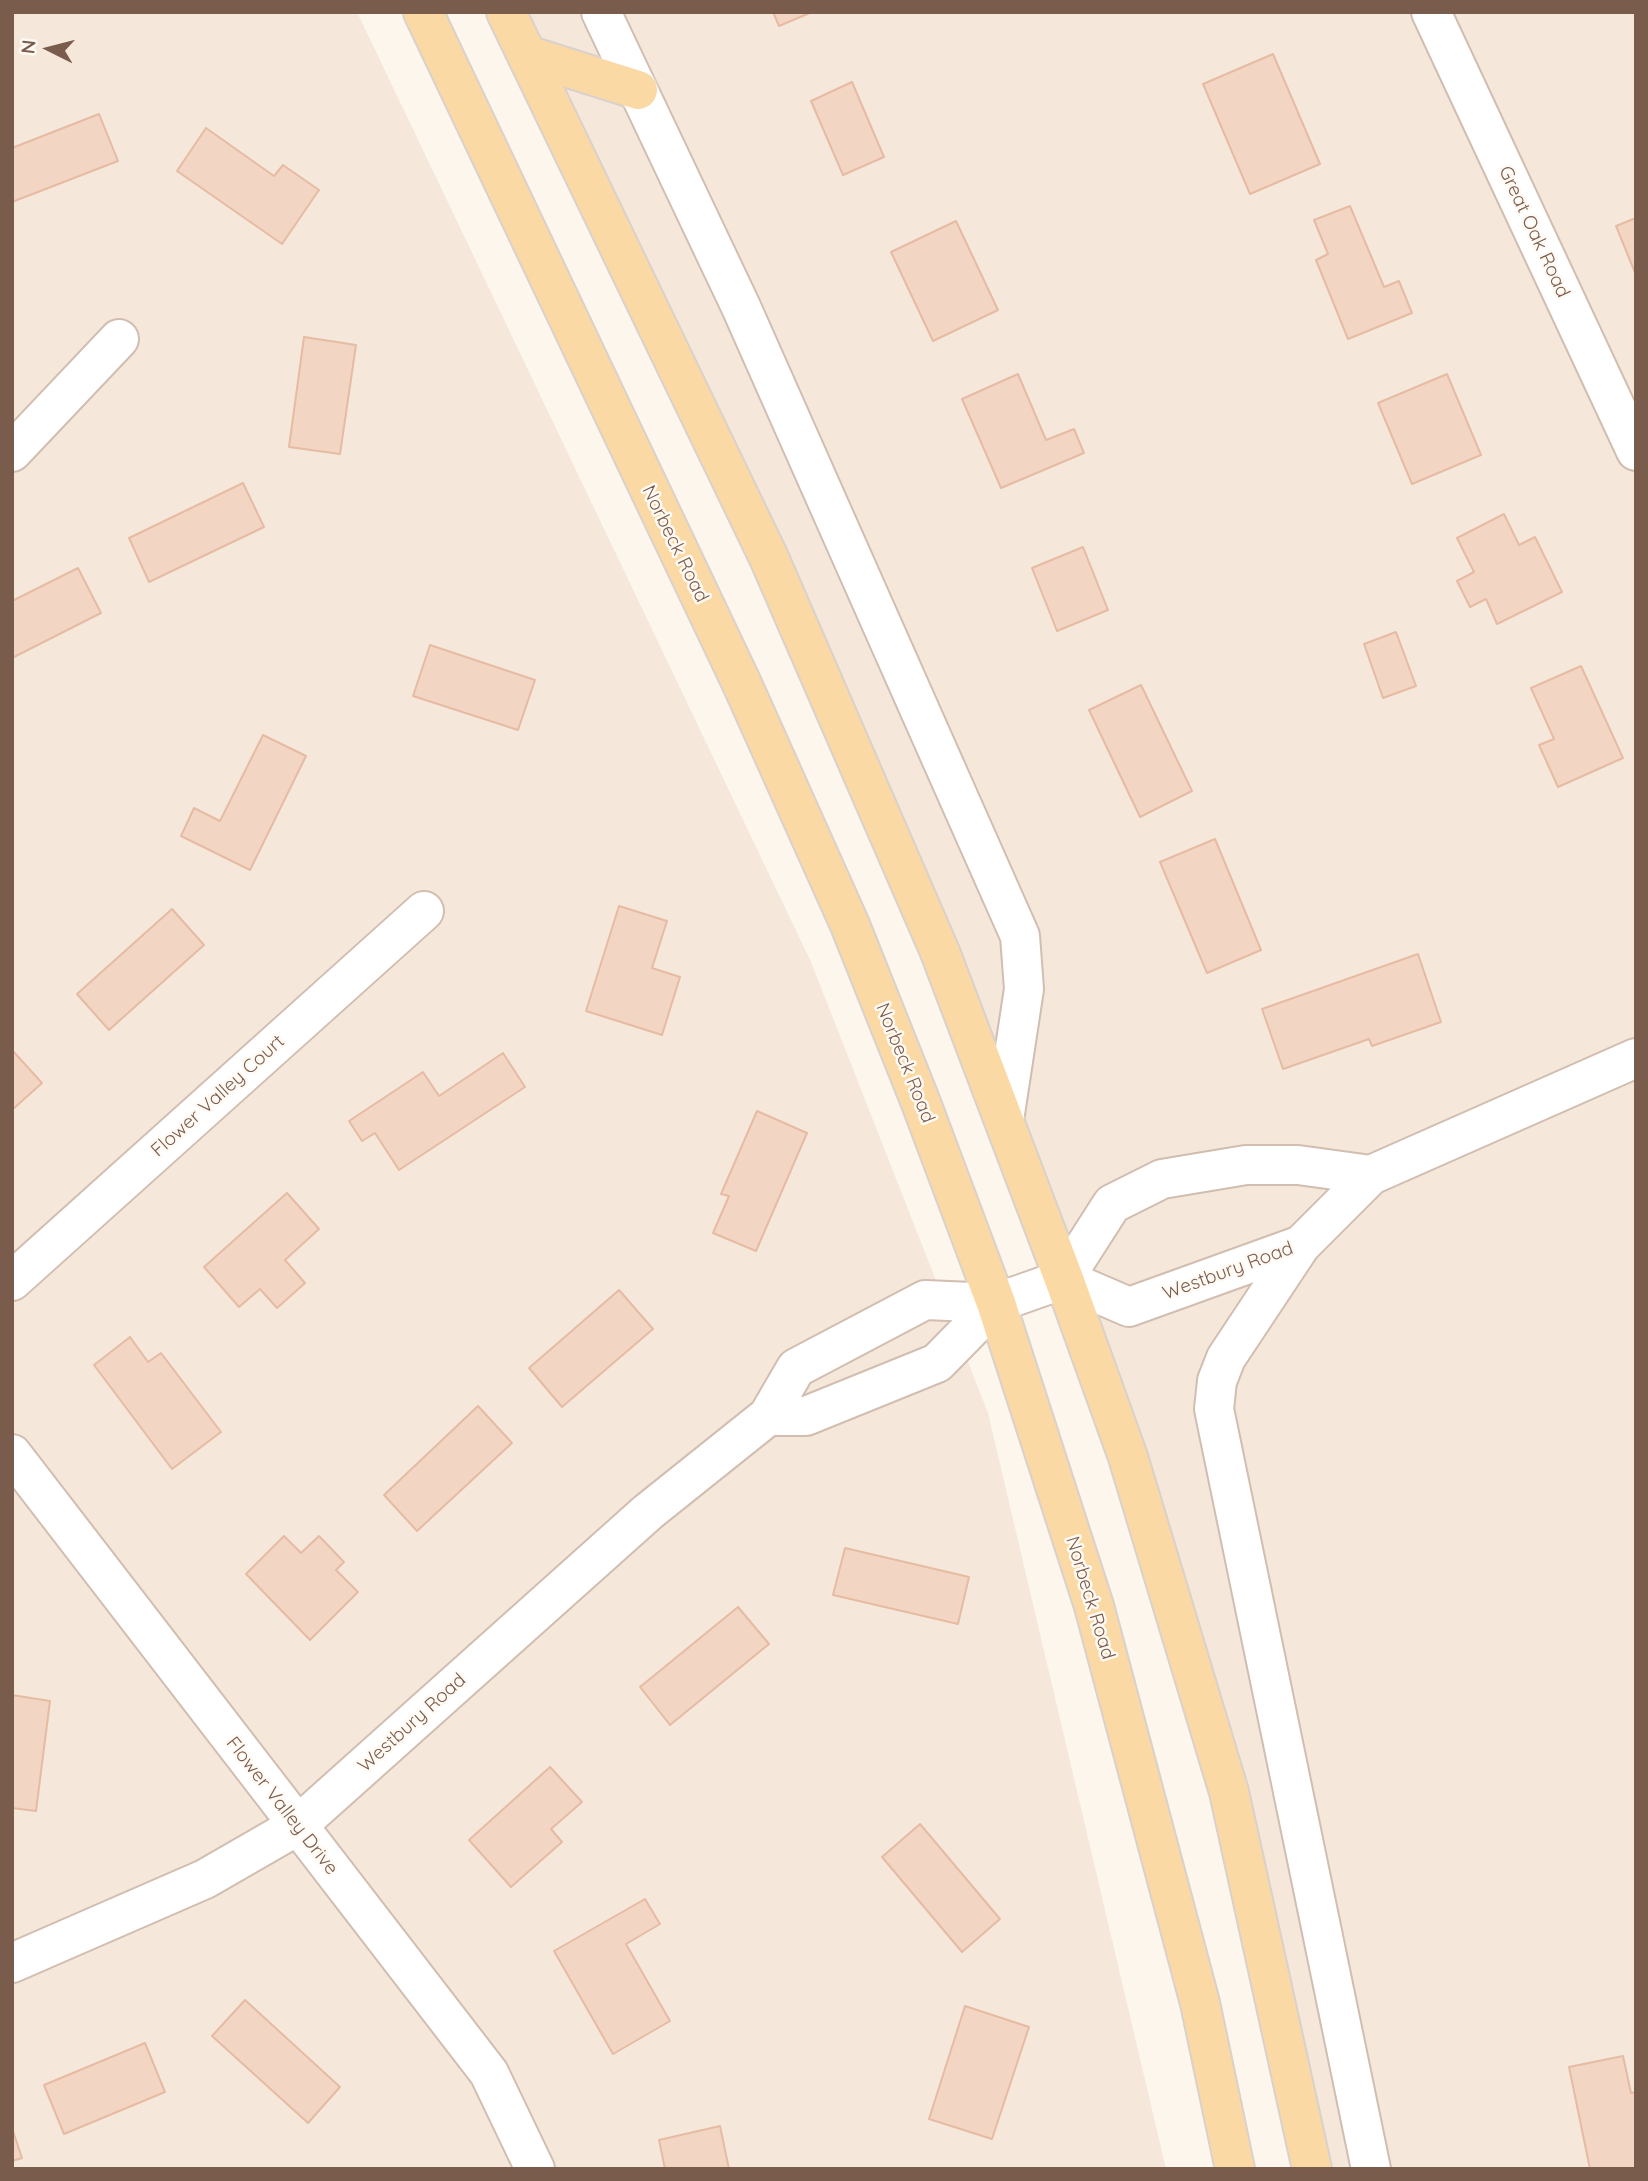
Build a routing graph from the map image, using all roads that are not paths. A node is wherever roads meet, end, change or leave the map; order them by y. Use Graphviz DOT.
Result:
graph roads {
  1 [pos="423,12"];
  2 [pos="506,12"];
  3 [pos="601,12"];
  4 [pos="1431,12"];
  5 [pos="527,55"];
  6 [pos="638,90"];
  7 [pos="119,339"];
  8 [pos="1636,451"];
  9 [pos="12,452"];
  10 [pos="424,911"];
  11 [pos="1636,1058"];
  12 [pos="1004,1120"];
  13 [pos="1371,1175"];
  14 [pos="1301,1245"];
  15 [pos="1064,1279"];
  16 [pos="12,1281"];
  17 [pos="996,1303"];
  18 [pos="768,1416"];
  19 [pos="12,1454"];
  20 [pos="297,1826"];
  21 [pos="12,1963"];
  22 [pos="535,2169"];
  23 [pos="1235,2169"];
  24 [pos="1312,2169"];
  25 [pos="1371,2169"];
  1 -- 17 [label="main road, Norbeck Road"];
  2 -- 5 [label="main road"];
  3 -- 6 [label="street"];
  4 -- 8 [label="street, Great Oak Road"];
  5 -- 6 [label="main road"];
  5 -- 12 [label="main road"];
  6 -- 12 [label="street"];
  7 -- 9 [label="street"];
  10 -- 16 [label="street, Flower Valley Court"];
  11 -- 13 [label="street, Westbury Road"];
  12 -- 15 [label="main road"];
  13 -- 14 [label="street, Westbury Road"];
  13 -- 15 [label="street"];
  14 -- 15 [label="street, Westbury Road"];
  14 -- 25 [label="street"];
  15 -- 17 [label="street, Westbury Road"];
  15 -- 24 [label="main road"];
  17 -- 18 [label="street, Westbury Road"];
  17 -- 18 [label="street, Westbury Road"];
  17 -- 23 [label="main road, Norbeck Road"];
  18 -- 20 [label="street, Westbury Road"];
  19 -- 20 [label="street, Flower Valley Drive"];
  20 -- 21 [label="street, Westbury Road"];
  20 -- 22 [label="street, Flower Valley Drive"];
}
